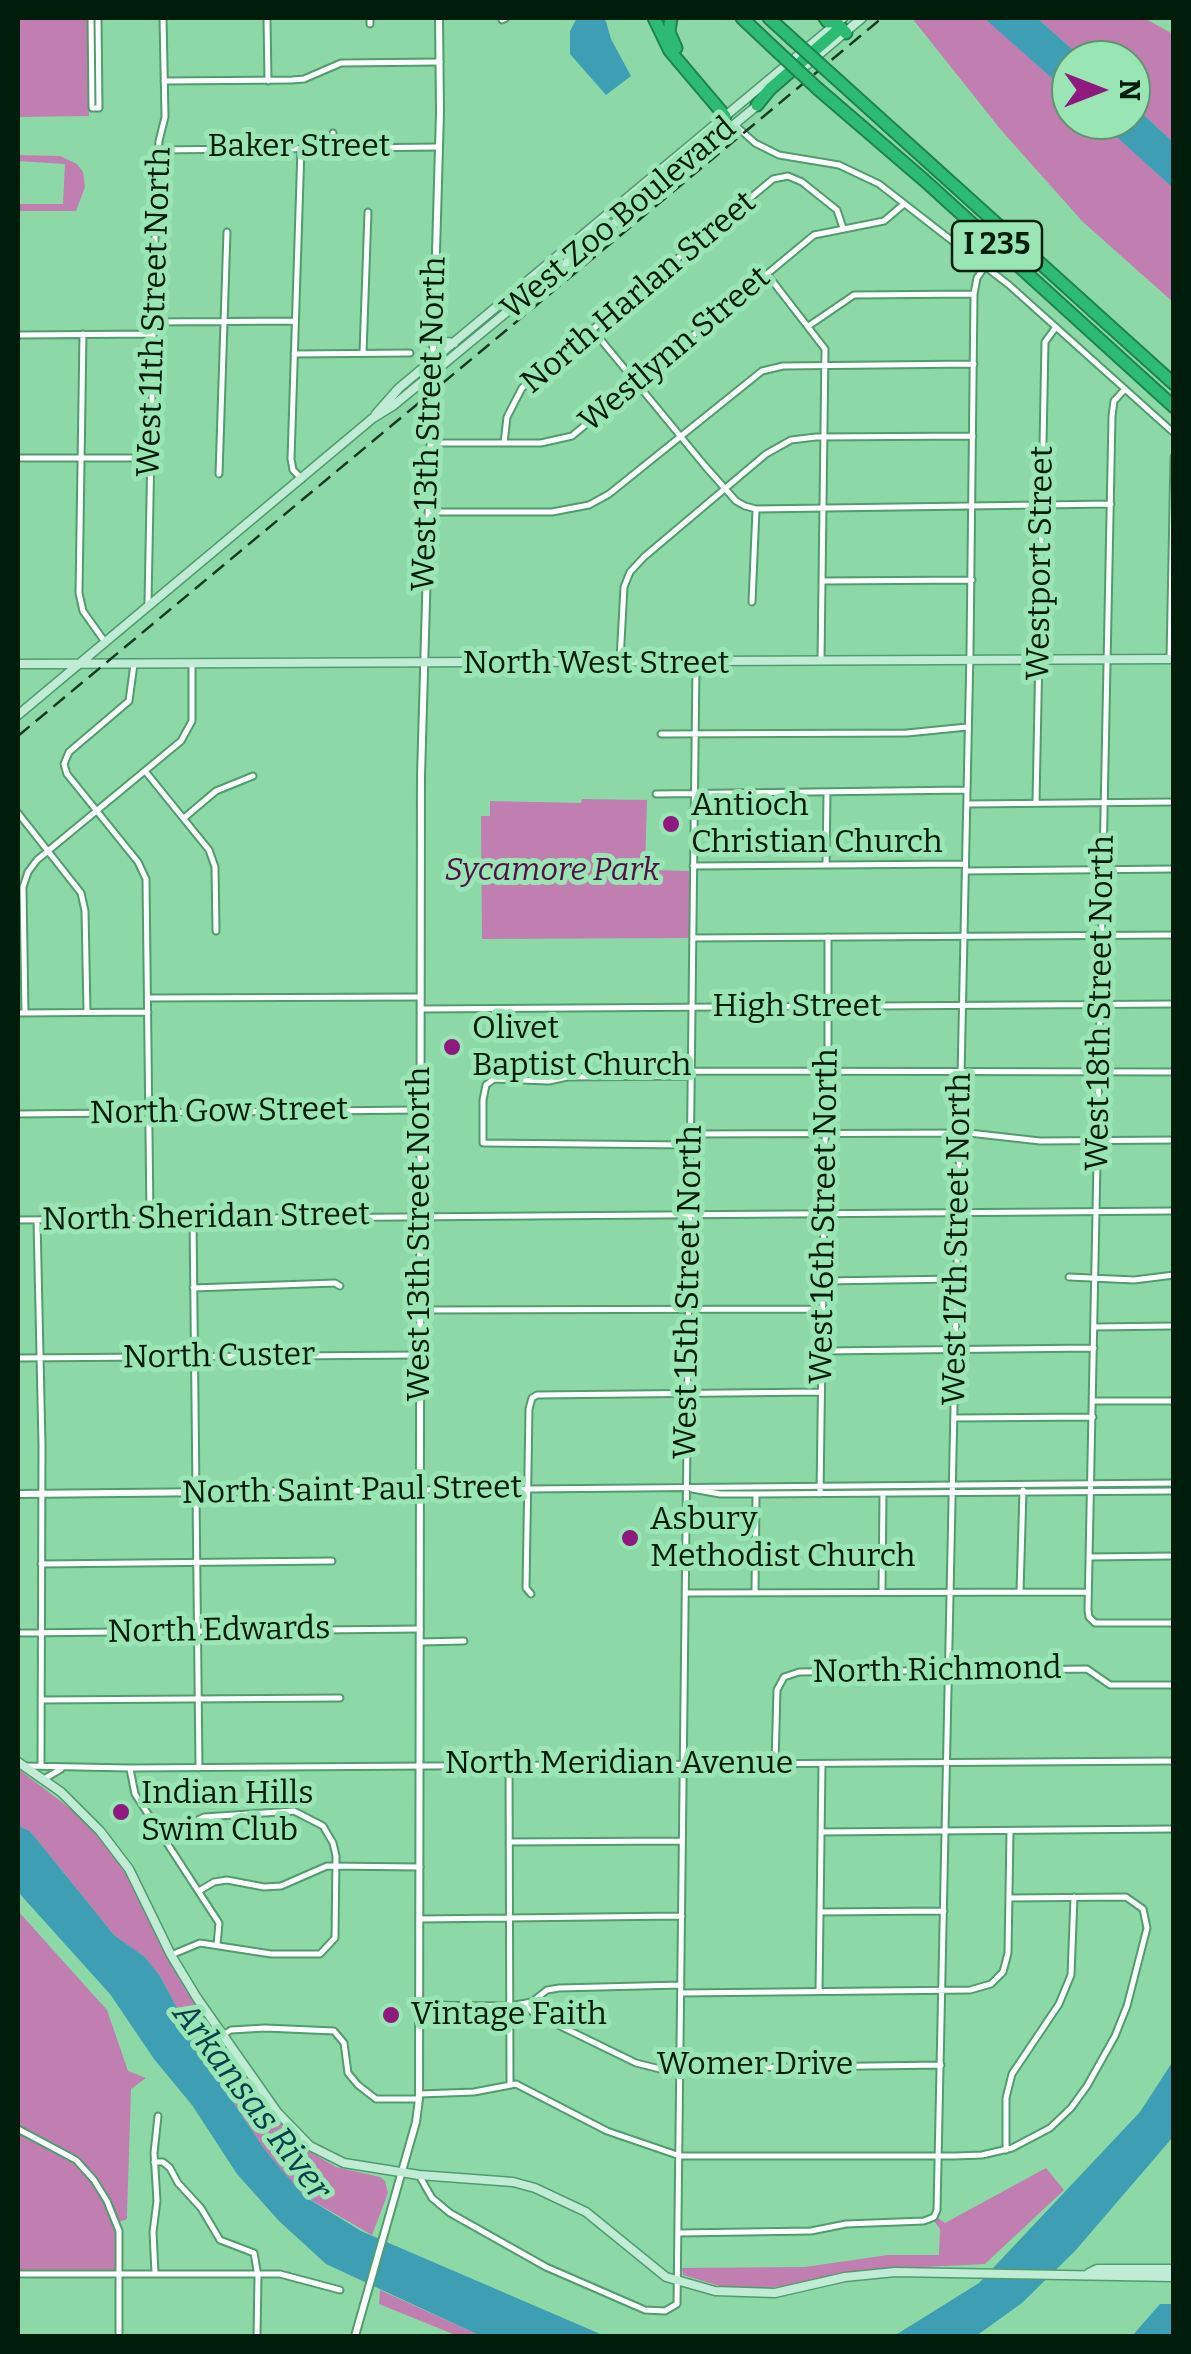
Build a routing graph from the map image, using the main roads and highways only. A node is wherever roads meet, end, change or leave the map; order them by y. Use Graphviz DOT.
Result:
graph roads {
  1 [pos="654,18"];
  2 [pos="671,18"];
  3 [pos="742,18"];
  4 [pos="769,18"];
  5 [pos="862,18"];
  6 [pos="835,19"];
  7 [pos="846,33"];
  8 [pos="757,106"];
  9 [pos="730,120"];
  10 [pos="432,328"];
  11 [pos="454,343"];
  12 [pos="1174,384"];
  13 [pos="1174,407"];
  14 [pos="373,418"];
  15 [pos="1172,660"];
  16 [pos="18,664"];
  17 [pos="78,664"];
  18 [pos="18,715"];
  19 [pos="20,1764"];
  20 [pos="1174,2269"];
  21 [pos="1088,2273"];
  22 [pos="1174,2277"];
  1 -- 9 [label="highway"];
  2 -- 9 [label="highway"];
  3 -- 13 [label="highway, I 235, bridge"];
  4 -- 12 [label="highway, I 235, bridge"];
  5 -- 7 [label="main road, West Zoo Boulevard"];
  6 -- 7 [label="highway"];
  6 -- 8 [label="highway"];
  6 -- 9 [label="main road, West Zoo Boulevard"];
  7 -- 8 [label="main road, West Zoo Boulevard"];
  8 -- 9 [label="main road, West Zoo Boulevard"];
  9 -- 11 [label="main road, West Zoo Boulevard"];
  9 -- 14 [label="main road, West Zoo Boulevard"];
  10 -- 11 [label="main road"];
  11 -- 14 [label="main road, West Zoo Boulevard"];
  14 -- 17 [label="main road, West Zoo Boulevard"];
  15 -- 17 [label="main road, North West Street"];
  16 -- 17 [label="main road, North West Street"];
  17 -- 18 [label="main road, West Zoo Boulevard"];
  19 -- 21 [label="main road"];
  20 -- 21 [label="main road"];
  21 -- 22 [label="main road"];
}
